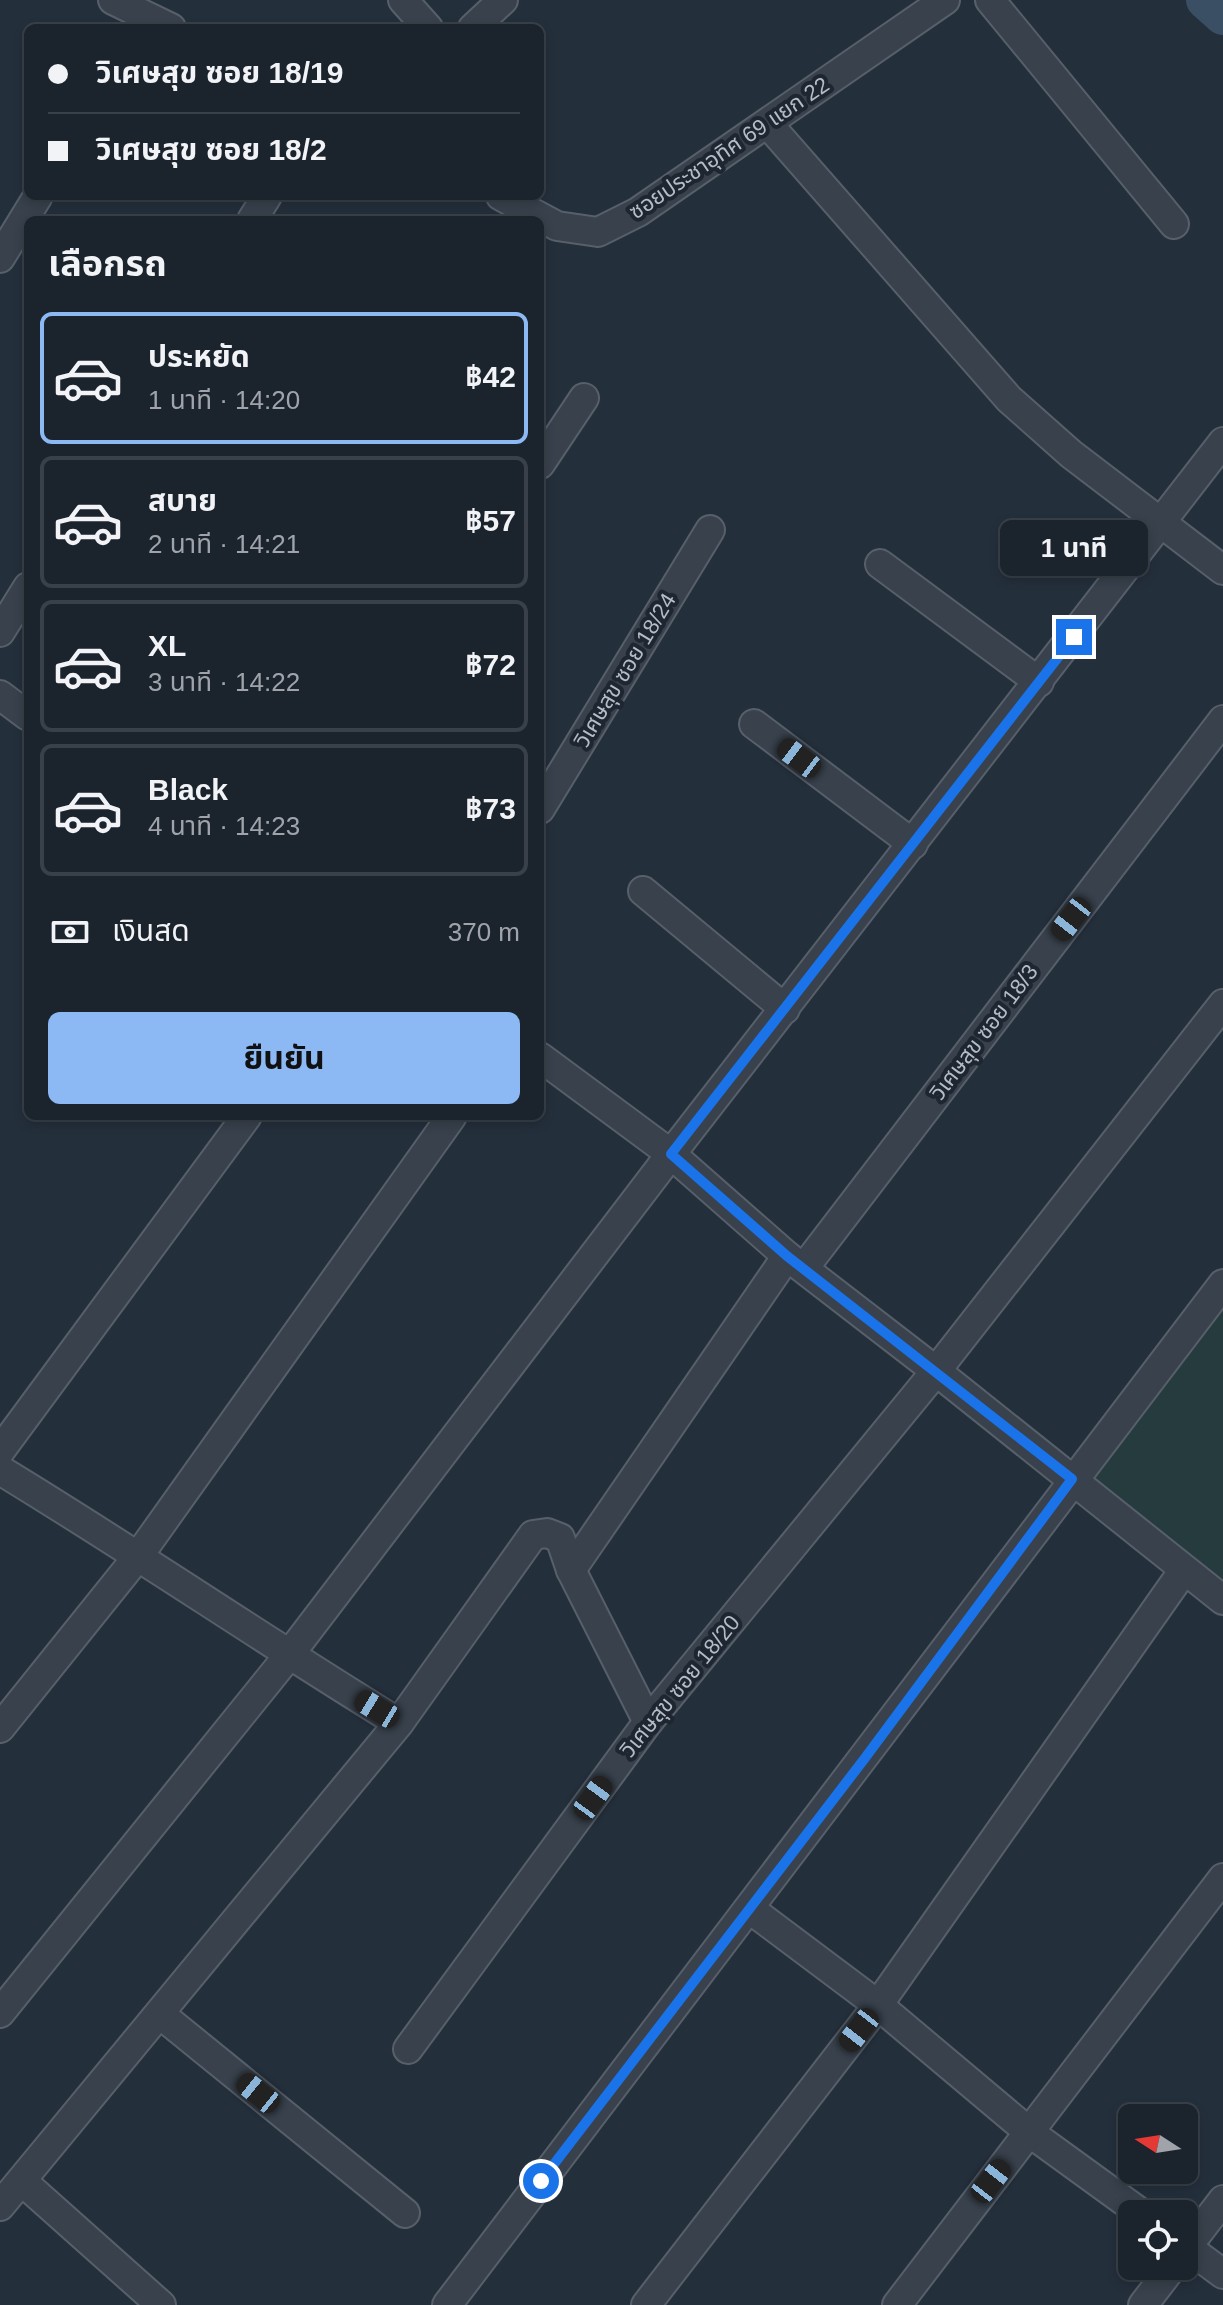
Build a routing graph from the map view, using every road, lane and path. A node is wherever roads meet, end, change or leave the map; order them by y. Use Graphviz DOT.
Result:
graph roads {
  1 [pos="403,0"];
  2 [pos="503,0"];
  3 [pos="945,0"];
  4 [pos="990,0"];
  5 [pos="116,1"];
  6 [pos="152,24"];
  7 [pos="424,24"];
  8 [pos="477,24"];
  9 [pos="768,124"];
  10 [pos="508,200"];
  11 [pos="538,216"];
  12 [pos="24,219"];
  13 [pos="544,219"];
  14 [pos="1174,224"];
  15 [pos="0,258"];
  16 [pos="584,398"];
  17 [pos="1223,442"];
  18 [pos="544,458"];
  19 [pos="1163,523"];
  20 [pos="710,530"];
  21 [pos="880,564"];
  22 [pos="1223,570"];
  23 [pos="24,593"];
  24 [pos="0,632"];
  25 [pos="1039,682"];
  26 [pos="0,695"];
  27 [pos="24,713"];
  28 [pos="1223,720"];
  29 [pos="754,724"];
  30 [pos="544,802"];
  31 [pos="913,844"];
  32 [pos="643,891"];
  33 [pos="1223,1004"];
  34 [pos="785,1009"];
  35 [pos="544,1060"];
  36 [pos="244,1120"];
  37 [pos="449,1120"];
  38 [pos="671,1154"];
  39 [pos="795,1262"];
  40 [pos="1223,1284"];
  41 [pos="936,1371"];
  42 [pos="0,1451"];
  43 [pos="0,1470"];
  44 [pos="1072,1479"];
  45 [pos="139,1555"];
  46 [pos="571,1570"];
  47 [pos="1184,1570"];
  48 [pos="1223,1600"];
  49 [pos="289,1655"];
  50 [pos="648,1722"];
  51 [pos="399,1723"];
  52 [pos="0,1728"];
  53 [pos="1223,1878"];
  54 [pos="750,1909"];
  55 [pos="878,2005"];
  56 [pos="0,2013"];
  57 [pos="160,2014"];
  58 [pos="408,2049"];
  59 [pos="1029,2132"];
  60 [pos="23,2182"];
  61 [pos="1123,2200"];
  62 [pos="1223,2200"];
  63 [pos="0,2206"];
  64 [pos="405,2213"];
  65 [pos="1198,2232"];
  66 [pos="1198,2261"];
  67 [pos="1223,2274"];
  68 [pos="1161,2280"];
  69 [pos="161,2305"];
  70 [pos="447,2305"];
  71 [pos="646,2305"];
  72 [pos="897,2305"];
  73 [pos="1143,2305"];
  1 -- 7 [label="street"];
  2 -- 8 [label="street"];
  3 -- 9 [label="street, ซอยประชาอุทิศ 69 แยก 22"];
  4 -- 14 [label="street"];
  5 -- 6 [label="street"];
  9 -- 13 [label="street, ซอยประชาอุทิศ 69 แยก 22"];
  9 -- 19 [label="street"];
  10 -- 11 [label="street, ซอยประชาอุทิศ 69 แยก 22"];
  12 -- 15 [label="street"];
  16 -- 18 [label="street"];
  17 -- 19 [label="street"];
  19 -- 22 [label="street"];
  19 -- 25 [label="street"];
  20 -- 30 [label="street, วิเศษสุข ซอย 18/24"];
  21 -- 25 [label="street"];
  23 -- 24 [label="street"];
  25 -- 31 [label="street"];
  26 -- 27 [label="street"];
  28 -- 39 [label="street, วิเศษสุข ซอย 18/3"];
  29 -- 31 [label="street"];
  31 -- 34 [label="street"];
  32 -- 34 [label="street"];
  33 -- 41 [label="street, วิเศษสุข ซอย 18/20"];
  34 -- 38 [label="street"];
  35 -- 38 [label="street"];
  36 -- 42 [label="street"];
  37 -- 45 [label="street"];
  38 -- 39 [label="street"];
  38 -- 49 [label="street"];
  39 -- 41 [label="street"];
  39 -- 46 [label="street, วิเศษสุข ซอย 18/3"];
  40 -- 44 [label="street"];
  41 -- 44 [label="street"];
  41 -- 50 [label="street, วิเศษสุข ซอย 18/20"];
  43 -- 45 [label="street"];
  44 -- 47 [label="street"];
  44 -- 54 [label="street"];
  45 -- 49 [label="street"];
  45 -- 52 [label="street"];
  46 -- 50 [label="street"];
  46 -- 51 [label="street"];
  47 -- 48 [label="street"];
  47 -- 55 [label="street"];
  49 -- 51 [label="street"];
  49 -- 56 [label="street"];
  50 -- 58 [label="street, วิเศษสุข ซอย 18/20"];
  51 -- 57 [label="street"];
  53 -- 59 [label="street"];
  54 -- 55 [label="street"];
  54 -- 70 [label="street"];
  55 -- 59 [label="street"];
  55 -- 71 [label="street"];
  57 -- 60 [label="street"];
  57 -- 64 [label="street"];
  59 -- 61 [label="street"];
  59 -- 72 [label="street"];
  60 -- 63 [label="street"];
  60 -- 69 [label="street"];
  62 -- 65 [label="street"];
  66 -- 67 [label="street"];
  68 -- 73 [label="street"];
}
